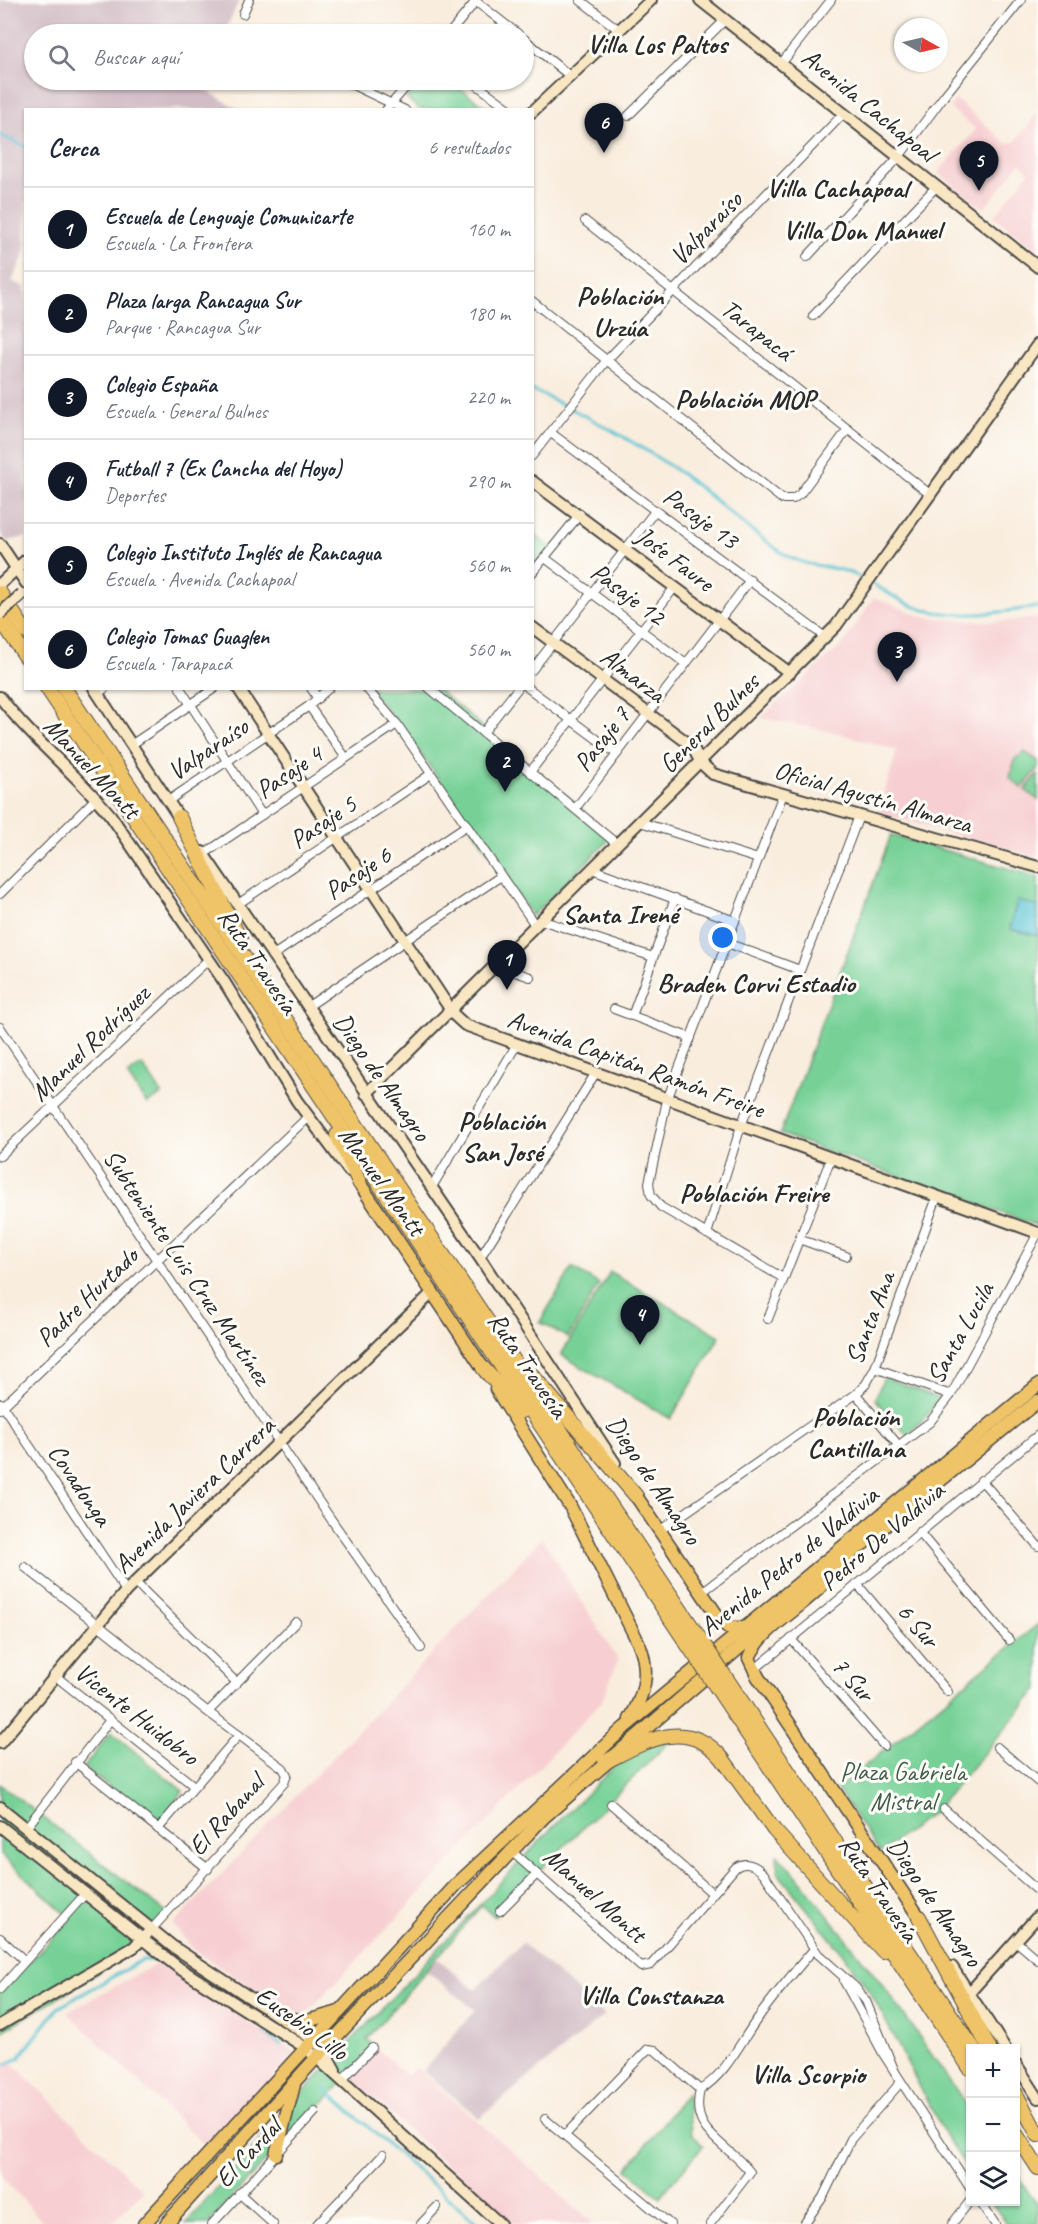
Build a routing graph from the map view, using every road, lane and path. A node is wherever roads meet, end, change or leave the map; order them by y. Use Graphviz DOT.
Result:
graph roads {
  1 [pos="249,0"];
  2 [pos="580,0"];
  3 [pos="651,0"];
  4 [pos="700,0"];
  5 [pos="831,0"];
  6 [pos="1021,0"];
  7 [pos="475,1"];
  8 [pos="243,14"];
  9 [pos="725,20"];
  10 [pos="457,24"];
  11 [pos="505,24"];
  12 [pos="619,30"];
  13 [pos="534,47"];
  14 [pos="781,63"];
  15 [pos="570,76"];
  16 [pos="360,90"];
  17 [pos="403,90"];
  18 [pos="484,90"];
  19 [pos="389,106"];
  20 [pos="508,108"];
  21 [pos="534,110"];
  22 [pos="844,113"];
  23 [pos="628,116"];
  24 [pos="898,158"];
  25 [pos="936,187"];
  26 [pos="585,221"];
  27 [pos="807,257"];
  28 [pos="1038,267"];
  29 [pos="674,291"];
  30 [pos="534,303"];
  31 [pos="813,316"];
  32 [pos="1038,344"];
  33 [pos="606,361"];
  34 [pos="848,429"];
  35 [pos="551,433"];
  36 [pos="534,454"];
  37 [pos="534,482"];
  38 [pos="931,495"];
  39 [pos="655,510"];
  40 [pos="580,514"];
  41 [pos="0,544"];
  42 [pos="624,548"];
  43 [pos="545,558"];
  44 [pos="24,562"];
  45 [pos="534,571"];
  46 [pos="13,572"];
  47 [pos="750,580"];
  48 [pos="0,584"];
  49 [pos="675,587"];
  50 [pos="24,589"];
  51 [pos="0,593"];
  52 [pos="592,593"];
  53 [pos="0,616"];
  54 [pos="719,621"];
  55 [pos="24,629"];
  56 [pos="534,629"];
  57 [pos="642,631"];
  58 [pos="825,638"];
  59 [pos="553,643"];
  60 [pos="24,654"];
  61 [pos="686,664"];
  62 [pos="534,667"];
  63 [pos="789,674"];
  64 [pos="603,681"];
  65 [pos="48,690"];
  66 [pos="64,690"];
  67 [pos="99,690"];
  68 [pos="181,690"];
  69 [pos="212,690"];
  70 [pos="239,690"];
  71 [pos="312,690"];
  72 [pos="327,690"];
  73 [pos="368,690"];
  74 [pos="435,690"];
  75 [pos="516,690"];
  76 [pos="531,690"];
  77 [pos="0,698"];
  78 [pos="318,699"];
  79 [pos="191,705"];
  80 [pos="309,706"];
  81 [pos="648,715"];
  82 [pos="572,721"];
  83 [pos="397,724"];
  84 [pos="483,733"];
  85 [pos="268,734"];
  86 [pos="131,745"];
  87 [pos="617,754"];
  88 [pos="346,758"];
  89 [pos="228,761"];
  90 [pos="701,763"];
  91 [pos="530,772"];
  92 [pos="431,774"];
  93 [pos="303,787"];
  94 [pos="783,794"];
  95 [pos="96,798"];
  96 [pos="168,801"];
  97 [pos="574,809"];
  98 [pos="262,815"];
  99 [pos="859,816"];
  100 [pos="179,817"];
  101 [pos="640,822"];
  102 [pos="466,825"];
  103 [pos="337,838"];
  104 [pos="617,844"];
  105 [pos="204,854"];
  106 [pos="758,859"];
  107 [pos="1038,867"];
  108 [pos="592,869"];
  109 [pos="501,876"];
  110 [pos="371,890"];
  111 [pos="0,894"];
  112 [pos="675,898"];
  113 [pos="238,904"];
  114 [pos="735,921"];
  115 [pos="538,923"];
  116 [pos="405,940"];
  117 [pos="727,943"];
  118 [pos="272,956"];
  119 [pos="653,957"];
  120 [pos="209,959"];
  121 [pos="495,965"];
  122 [pos="800,970"];
  123 [pos="256,977"];
  124 [pos="530,977"];
  125 [pos="306,1007"];
  126 [pos="614,1009"];
  127 [pos="452,1010"];
  128 [pos="632,1016"];
  129 [pos="0,1027"];
  130 [pos="691,1038"];
  131 [pos="517,1044"];
  132 [pos="595,1074"];
  133 [pos="366,1094"];
  134 [pos="320,1097"];
  135 [pos="667,1100"];
  136 [pos="55,1106"];
  137 [pos="308,1117"];
  138 [pos="741,1126"];
  139 [pos="0,1156"];
  140 [pos="831,1158"];
  141 [pos="360,1184"];
  142 [pos="432,1187"];
  143 [pos="937,1197"];
  144 [pos="1038,1233"];
  145 [pos="707,1234"];
  146 [pos="799,1239"];
  147 [pos="846,1256"];
  148 [pos="480,1258"];
  149 [pos="157,1260"];
  150 [pos="783,1278"];
  151 [pos="433,1292"];
  152 [pos="768,1319"];
  153 [pos="501,1341"];
  154 [pos="483,1368"];
  155 [pos="875,1368"];
  156 [pos="1038,1384"];
  157 [pos="856,1394"];
  158 [pos="951,1395"];
  159 [pos="1038,1401"];
  160 [pos="1,1406"];
  161 [pos="1038,1435"];
  162 [pos="280,1444"];
  163 [pos="899,1446"];
  164 [pos="554,1448"];
  165 [pos="981,1480"];
  166 [pos="636,1496"];
  167 [pos="659,1530"];
  168 [pos="920,1532"];
  169 [pos="1038,1546"];
  170 [pos="848,1556"];
  171 [pos="26,1567"];
  172 [pos="135,1582"];
  173 [pos="857,1584"];
  174 [pos="126,1591"];
  175 [pos="702,1592"];
  176 [pos="296,1622"];
  177 [pos="96,1624"];
  178 [pos="741,1628"];
  179 [pos="791,1639"];
  180 [pos="1010,1640"];
  181 [pos="695,1644"];
  182 [pos="421,1648"];
  183 [pos="710,1663"];
  184 [pos="754,1670"];
  185 [pos="54,1676"];
  186 [pos="236,1682"];
  187 [pos="722,1684"];
  188 [pos="948,1692"];
  189 [pos="208,1712"];
  190 [pos="110,1720"];
  191 [pos="624,1728"];
  192 [pos="239,1735"];
  193 [pos="0,1743"];
  194 [pos="884,1746"];
  195 [pos="997,1747"];
  196 [pos="75,1762"];
  197 [pos="604,1762"];
  198 [pos="1038,1782"];
  199 [pos="194,1786"];
  200 [pos="611,1804"];
  201 [pos="0,1807"];
  202 [pos="944,1809"];
  203 [pos="0,1826"];
  204 [pos="26,1828"];
  205 [pos="158,1829"];
  206 [pos="510,1850"];
  207 [pos="208,1869"];
  208 [pos="536,1875"];
  209 [pos="1038,1891"];
  210 [pos="86,1893"];
  211 [pos="712,1893"];
  212 [pos="500,1911"];
  213 [pos="1038,1916"];
  214 [pos="919,1917"];
  215 [pos="147,1934"];
  216 [pos="0,1938"];
  217 [pos="1017,1942"];
  218 [pos="814,1948"];
  219 [pos="1038,1960"];
  220 [pos="26,1961"];
  221 [pos="910,1978"];
  222 [pos="0,1989"];
  223 [pos="969,1993"];
  224 [pos="340,2012"];
  225 [pos="284,2018"];
  226 [pos="0,2025"];
  227 [pos="310,2044"];
  228 [pos="971,2044"];
  229 [pos="986,2044"];
  230 [pos="1002,2044"];
  231 [pos="372,2048"];
  232 [pos="320,2054"];
  233 [pos="966,2062"];
  234 [pos="1020,2070"];
  235 [pos="342,2080"];
  236 [pos="295,2082"];
  237 [pos="901,2082"];
  238 [pos="700,2090"];
  239 [pos="1018,2098"];
  240 [pos="1038,2098"];
  241 [pos="315,2112"];
  242 [pos="1020,2117"];
  243 [pos="545,2119"];
  244 [pos="565,2135"];
  245 [pos="1038,2135"];
  246 [pos="1020,2140"];
  247 [pos="1038,2144"];
  248 [pos="276,2154"];
  249 [pos="383,2155"];
  250 [pos="1038,2168"];
  251 [pos="966,2182"];
  252 [pos="239,2193"];
  253 [pos="966,2206"];
  254 [pos="983,2206"];
  255 [pos="437,2207"];
  256 [pos="144,2224"];
  257 [pos="166,2224"];
  258 [pos="212,2224"];
  259 [pos="273,2224"];
  260 [pos="317,2224"];
  261 [pos="421,2224"];
  262 [pos="500,2224"];
  263 [pos="670,2224"];
  264 [pos="710,2224"];
  265 [pos="804,2224"];
  266 [pos="952,2224"];
  267 [pos="995,2224"];
  1 -- 8 [label="street"];
  2 -- 12 [label="street"];
  3 -- 12 [label="main road"];
  4 -- 9 [label="main road, Avenida Cachapoal"];
  5 -- 14 [label="street"];
  6 -- 24 [label="street"];
  7 -- 10 [label="street"];
  7 -- 11 [label="street"];
  9 -- 14 [label="main road, Avenida Cachapoal"];
  9 -- 23 [label="street"];
  12 -- 15 [label="main road"];
  13 -- 15 [label="street"];
  14 -- 22 [label="main road, Avenida Cachapoal"];
  15 -- 21 [label="main road"];
  16 -- 19 [label="street"];
  17 -- 19 [label="street"];
  18 -- 20 [label="street"];
  22 -- 24 [label="main road, Avenida Cachapoal"];
  22 -- 29 [label="street, Valparaíso"];
  24 -- 25 [label="main road, Avenida Cachapoal"];
  24 -- 27 [label="street"];
  25 -- 28 [label="main road, Avenida Cachapoal"];
  25 -- 31 [label="street"];
  26 -- 29 [label="street, Tarapacá"];
  29 -- 33 [label="street, Valparaíso"];
  29 -- 34 [label="street, Tarapacá"];
  30 -- 33 [label="street"];
  32 -- 38 [label="main road, General Bulnes"];
  33 -- 34 [label="street"];
  33 -- 35 [label="street, Valparaíso"];
  34 -- 38 [label="street, Tarapacá"];
  35 -- 36 [label="street, Valparaíso"];
  35 -- 39 [label="street, Pasaje 13"];
  37 -- 40 [label="main road, Jośe Faure"];
  38 -- 58 [label="main road, General Bulnes"];
  39 -- 42 [label="street"];
  39 -- 47 [label="street, Pasaje 13"];
  40 -- 42 [label="main road, Jośe Faure"];
  40 -- 43 [label="street"];
  41 -- 46 [label="main road"];
  42 -- 49 [label="main road, Jośe Faure"];
  42 -- 52 [label="street"];
  43 -- 45 [label="street"];
  43 -- 52 [label="street, Pasaje 12"];
  44 -- 46 [label="main road"];
  46 -- 48 [label="main road"];
  46 -- 50 [label="main road"];
  47 -- 54 [label="street, Pasaje 7"];
  47 -- 58 [label="street, Pasaje 13"];
  49 -- 54 [label="main road, Jośe Faure"];
  49 -- 57 [label="street"];
  50 -- 53 [label="main road, bridge"];
  51 -- 55 [label="highway"];
  52 -- 57 [label="street, Pasaje 12"];
  52 -- 59 [label="street"];
  53 -- 60 [label="highway"];
  54 -- 61 [label="street, Pasaje 7"];
  54 -- 63 [label="main road, Jośe Faure"];
  56 -- 59 [label="main road, Almarza"];
  57 -- 61 [label="street, Pasaje 12"];
  57 -- 64 [label="street"];
  58 -- 63 [label="main road, General Bulnes"];
  59 -- 62 [label="street"];
  59 -- 64 [label="main road, Almarza"];
  61 -- 81 [label="street, Pasaje 7"];
  63 -- 90 [label="main road, General Bulnes"];
  64 -- 81 [label="main road, Almarza"];
  64 -- 82 [label="street"];
  65 -- 134 [label="highway, Ruta Travesía"];
  66 -- 123 [label="highway, Ruta Travesía"];
  67 -- 86 [label="main road, Diego de Almagro"];
  68 -- 79 [label="street"];
  69 -- 79 [label="street"];
  70 -- 85 [label="main road, Avenida Capitán Ramón Freire"];
  71 -- 78 [label="street"];
  72 -- 78 [label="street, Valparaíso"];
  73 -- 83 [label="street"];
  74 -- 84 [label="street"];
  75 -- 84 [label="street"];
  76 -- 82 [label="street"];
  77 -- 95 [label="main road, Manuel Montt"];
  78 -- 80 [label="street, Valparaíso"];
  79 -- 86 [label="street"];
  79 -- 89 [label="street"];
  80 -- 85 [label="street, Valparaíso"];
  80 -- 88 [label="street"];
  81 -- 87 [label="street, Pasaje 7"];
  81 -- 90 [label="main road, Almarza"];
  82 -- 87 [label="street"];
  82 -- 91 [label="street"];
  83 -- 88 [label="street, Pasaje 4"];
  83 -- 92 [label="street"];
  84 -- 91 [label="street"];
  85 -- 89 [label="street, Valparaíso"];
  85 -- 93 [label="main road, Avenida Capitán Ramón Freire"];
  86 -- 96 [label="main road, Diego de Almagro"];
  87 -- 97 [label="street, Pasaje 7"];
  88 -- 93 [label="street, Pasaje 4"];
  89 -- 96 [label="street, Valparaíso"];
  89 -- 98 [label="street"];
  90 -- 94 [label="main road, Oficial Agustín Almarza"];
  90 -- 101 [label="main road, General Bulnes"];
  91 -- 97 [label="street"];
  92 -- 102 [label="street"];
  92 -- 103 [label="street, Pasaje 5"];
  93 -- 98 [label="street, Pasaje 4"];
  93 -- 103 [label="main road, Avenida Capitán Ramón Freire"];
  94 -- 99 [label="main road, Oficial Agustín Almarza"];
  94 -- 106 [label="street"];
  95 -- 111 [label="street"];
  95 -- 120 [label="main road, Manuel Montt"];
  96 -- 100 [label="main road, Diego de Almagro"];
  97 -- 104 [label="street"];
  98 -- 105 [label="street, Pasaje 4"];
  99 -- 107 [label="main road, Oficial Agustín Almarza"];
  99 -- 122 [label="street"];
  100 -- 105 [label="main road, Diego de Almagro"];
  100 -- 123 [label="highway"];
  101 -- 104 [label="main road, General Bulnes"];
  101 -- 106 [label="street"];
  102 -- 109 [label="street"];
  102 -- 110 [label="street, Pasaje 6"];
  103 -- 110 [label="main road, Avenida Capitán Ramón Freire"];
  103 -- 113 [label="street, Pasaje 5"];
  104 -- 108 [label="main road, General Bulnes"];
  105 -- 113 [label="main road, Diego de Almagro"];
  106 -- 114 [label="street"];
  108 -- 112 [label="street"];
  108 -- 115 [label="main road, General Bulnes"];
  109 -- 115 [label="street"];
  109 -- 116 [label="street"];
  110 -- 116 [label="main road, Avenida Capitán Ramón Freire"];
  110 -- 118 [label="street, Pasaje 6"];
  112 -- 114 [label="street"];
  112 -- 119 [label="street"];
  113 -- 118 [label="main road, Diego de Almagro"];
  114 -- 117 [label="street"];
  115 -- 119 [label="street"];
  115 -- 121 [label="main road, General Bulnes"];
  116 -- 125 [label="street"];
  116 -- 127 [label="main road, Avenida Capitán Ramón Freire"];
  117 -- 122 [label="street"];
  117 -- 130 [label="street"];
  118 -- 125 [label="main road, Diego de Almagro"];
  119 -- 128 [label="street"];
  120 -- 136 [label="street, Manuel Rodríguez"];
  120 -- 137 [label="main road, Manuel Montt"];
  121 -- 124 [label="street"];
  121 -- 127 [label="main road, General Bulnes"];
  122 -- 138 [label="street"];
  123 -- 153 [label="highway, Ruta Travesía"];
  125 -- 133 [label="main road, Diego de Almagro"];
  126 -- 128 [label="street"];
  127 -- 131 [label="main road, Avenida Capitán Ramón Freire"];
  127 -- 133 [label="main road, General Bulnes"];
  128 -- 130 [label="street"];
  129 -- 136 [label="street, Subteniente Luis Cruz Martínez"];
  130 -- 135 [label="street"];
  131 -- 132 [label="main road, Avenida Capitán Ramón Freire"];
  131 -- 142 [label="street"];
  132 -- 135 [label="main road, Avenida Capitán Ramón Freire"];
  132 -- 148 [label="street"];
  133 -- 142 [label="main road, Diego de Almagro"];
  134 -- 141 [label="highway"];
  134 -- 164 [label="highway, Ruta Travesía"];
  135 -- 138 [label="main road, Avenida Capitán Ramón Freire"];
  135 -- 145 [label="street"];
  136 -- 139 [label="street, Manuel Rodríguez"];
  136 -- 149 [label="street, Subteniente Luis Cruz Martínez"];
  137 -- 141 [label="main road, Manuel Montt"];
  137 -- 149 [label="street, Padre Hurtado"];
  138 -- 140 [label="main road, Avenida Capitán Ramón Freire"];
  138 -- 145 [label="street"];
  140 -- 143 [label="main road, Avenida Capitán Ramón Freire"];
  140 -- 146 [label="street"];
  141 -- 151 [label="main road, Manuel Montt"];
  142 -- 148 [label="main road, Diego de Almagro"];
  143 -- 144 [label="main road, Avenida Capitán Ramón Freire"];
  143 -- 155 [label="street, Santa Ana"];
  144 -- 158 [label="street, Santa Lucila"];
  145 -- 150 [label="street"];
  146 -- 147 [label="street"];
  146 -- 150 [label="street"];
  148 -- 166 [label="main road, Diego de Almagro"];
  149 -- 160 [label="street, Padre Hurtado"];
  149 -- 162 [label="street, Subteniente Luis Cruz Martínez"];
  150 -- 152 [label="street"];
  151 -- 154 [label="main road, Manuel Montt"];
  151 -- 162 [label="main road, Avenida Javiera Carrera"];
  153 -- 166 [label="highway"];
  153 -- 181 [label="highway, Ruta Travesía"];
  154 -- 164 [label="highway"];
  154 -- 191 [label="main road, Manuel Montt"];
  155 -- 157 [label="street, Santa Ana"];
  155 -- 158 [label="street"];
  156 -- 178 [label="main road, Avenida Pedro de Valdivia"];
  157 -- 163 [label="street"];
  157 -- 167 [label="street, Santa Ana"];
  158 -- 163 [label="street, Santa Lucila"];
  159 -- 170 [label="main road, Avenida Pedro de Valdivia"];
  160 -- 174 [label="street, Covadonga"];
  161 -- 165 [label="street, Pedro De Valdivia"];
  162 -- 172 [label="main road, Avenida Javiera Carrera"];
  162 -- 182 [label="street, Subteniente Luis Cruz Martínez"];
  163 -- 175 [label="street, Santa Lucila"];
  164 -- 181 [label="highway, Ruta Travesía"];
  165 -- 168 [label="street, Pedro De Valdivia"];
  165 -- 169 [label="street"];
  166 -- 167 [label="main road, Diego de Almagro"];
  167 -- 175 [label="main road, Diego de Almagro"];
  168 -- 173 [label="street, Pedro De Valdivia"];
  168 -- 180 [label="street"];
  170 -- 183 [label="main road, Avenida Pedro de Valdivia"];
  170 -- 184 [label="main road"];
  171 -- 177 [label="street, El Rabanal"];
  172 -- 174 [label="main road, Avenida Javiera Carrera"];
  172 -- 186 [label="street"];
  173 -- 179 [label="street, Pedro De Valdivia"];
  173 -- 188 [label="street, 6 Sur"];
  174 -- 177 [label="main road, Avenida Javiera Carrera"];
  175 -- 178 [label="main road, Diego de Almagro"];
  176 -- 186 [label="street"];
  177 -- 185 [label="main road, Avenida Javiera Carrera"];
  177 -- 189 [label="street, El Rabanal"];
  178 -- 183 [label="main road, Avenida Pedro de Valdivia"];
  179 -- 184 [label="street, Pedro De Valdivia"];
  179 -- 194 [label="street, 7 Sur"];
  181 -- 187 [label="highway, Ruta Travesía, bridge"];
  183 -- 191 [label="main road"];
  183 -- 197 [label="main road"];
  184 -- 214 [label="main road, Diego de Almagro"];
  185 -- 190 [label="street, Vicente Huidobro"];
  185 -- 193 [label="main road, Avenida Javiera Carrera"];
  186 -- 189 [label="street"];
  187 -- 221 [label="highway, Ruta Travesía"];
  187 -- 228 [label="highway, Ruta Travesía"];
  189 -- 192 [label="street, El Rabanal"];
  190 -- 196 [label="street"];
  190 -- 199 [label="street, Vicente Huidobro"];
  191 -- 224 [label="main road"];
  192 -- 199 [label="street"];
  192 -- 207 [label="street, El Rabanal"];
  195 -- 198 [label="street"];
  196 -- 204 [label="street"];
  196 -- 205 [label="street"];
  197 -- 206 [label="main road"];
  197 -- 221 [label="highway"];
  199 -- 205 [label="street"];
  200 -- 211 [label="street"];
  201 -- 204 [label="main road, Eusebio Lillo"];
  202 -- 209 [label="street"];
  203 -- 210 [label="main road, Eusebio Lillo"];
  204 -- 215 [label="main road, Eusebio Lillo"];
  205 -- 207 [label="street"];
  206 -- 208 [label="street, Manuel Montt"];
  206 -- 232 [label="main road"];
  207 -- 215 [label="street, El Rabanal"];
  208 -- 211 [label="street, Manuel Montt"];
  208 -- 212 [label="street"];
  210 -- 215 [label="main road, Eusebio Lillo"];
  210 -- 220 [label="street"];
  211 -- 218 [label="street, Manuel Montt"];
  213 -- 217 [label="main road"];
  214 -- 223 [label="main road, Diego de Almagro"];
  214 -- 229 [label="highway"];
  215 -- 225 [label="main road, Eusebio Lillo"];
  215 -- 226 [label="main road, El Rabanal"];
  215 -- 227 [label="main road, Eusebio Lillo"];
  216 -- 220 [label="street"];
  217 -- 219 [label="street"];
  217 -- 223 [label="main road"];
  218 -- 237 [label="street, Manuel Montt"];
  218 -- 238 [label="street"];
  220 -- 222 [label="street"];
  221 -- 233 [label="highway, Ruta Travesía"];
  223 -- 230 [label="main road, Diego de Almagro"];
  224 -- 225 [label="main road"];
  224 -- 227 [label="main road"];
  225 -- 227 [label="main road, Eusebio Lillo"];
  227 -- 232 [label="main road, Eusebio Lillo"];
  227 -- 256 [label="main road"];
  231 -- 235 [label="street"];
  232 -- 235 [label="main road, Eusebio Lillo"];
  232 -- 236 [label="main road"];
  234 -- 240 [label="main road"];
  235 -- 262 [label="main road, Eusebio Lillo"];
  236 -- 248 [label="main road"];
  236 -- 257 [label="main road"];
  237 -- 251 [label="street, Manuel Montt"];
  237 -- 265 [label="street"];
  238 -- 244 [label="street"];
  238 -- 264 [label="street"];
  239 -- 245 [label="highway"];
  241 -- 248 [label="street, El Cardal"];
  242 -- 247 [label="highway"];
  243 -- 244 [label="street"];
  244 -- 263 [label="street"];
  246 -- 250 [label="highway"];
  248 -- 252 [label="street, El Cardal"];
  249 -- 260 [label="street"];
  252 -- 258 [label="street, El Cardal"];
  252 -- 259 [label="street"];
  253 -- 266 [label="street"];
  254 -- 267 [label="street"];
  255 -- 261 [label="street"];
}
